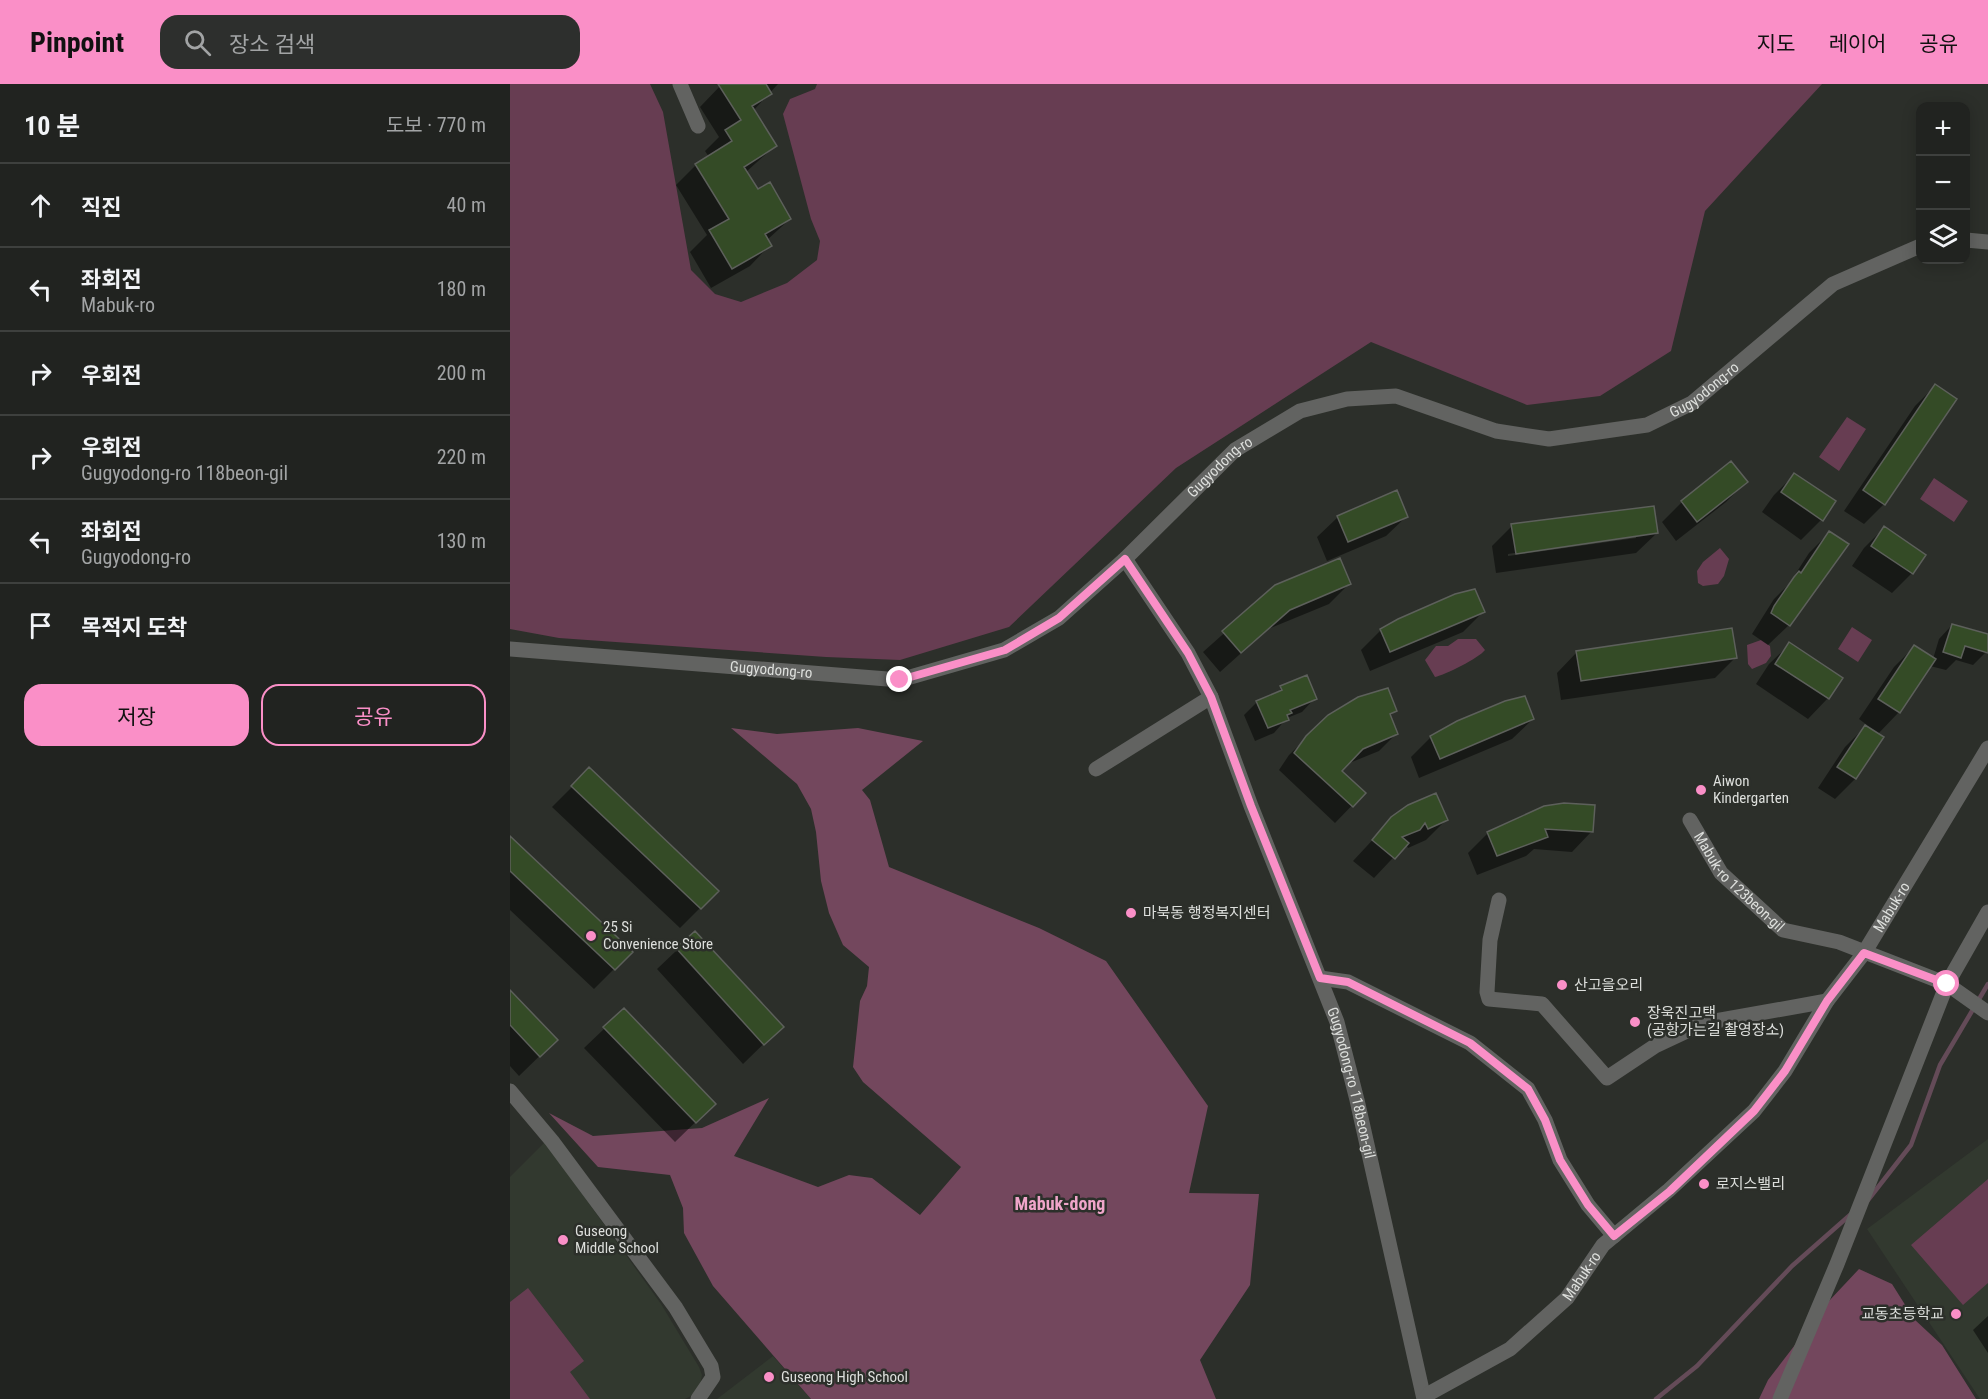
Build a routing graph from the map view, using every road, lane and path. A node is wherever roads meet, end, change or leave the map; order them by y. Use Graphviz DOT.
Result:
graph roads {
  1 [pos="680,84"];
  2 [pos="698,126"];
  3 [pos="1970,240"];
  4 [pos="1988,242"];
  5 [pos="1916,248"];
  6 [pos="1125,559"];
  7 [pos="510,649"];
  8 [pos="1211,697"];
  9 [pos="1988,748"];
  10 [pos="1096,769"];
  11 [pos="1690,820"];
  12 [pos="1499,900"];
  13 [pos="1988,912"];
  14 [pos="1864,953"];
  15 [pos="1320,978"];
  16 [pos="1947,984"];
  17 [pos="1827,1001"];
  18 [pos="1986,1011"];
  19 [pos="510,1092"];
  20 [pos="1614,1236"];
  21 [pos="698,1399"];
  22 [pos="1425,1399"];
  23 [pos="1780,1399"];
  1 -- 2 [label="street"];
  3 -- 4 [label="street"];
  5 -- 6 [label="street, Gugyodong-ro"];
  6 -- 7 [label="street, Gugyodong-ro"];
  6 -- 8 [label="street, Gugyodong-ro 118beon-gil"];
  8 -- 10 [label="street"];
  8 -- 15 [label="street, Gugyodong-ro 118beon-gil"];
  9 -- 14 [label="street, Mabuk-ro"];
  11 -- 14 [label="street, Mabuk-ro 123beon-gil"];
  12 -- 17 [label="street"];
  13 -- 16 [label="street"];
  14 -- 16 [label="street, Mabuk-ro 123beon-gil"];
  14 -- 17 [label="street, Mabuk-ro"];
  15 -- 20 [label="street"];
  15 -- 22 [label="street, Gugyodong-ro 118beon-gil"];
  16 -- 18 [label="street, Mabuk-ro 123beon-gil"];
  16 -- 23 [label="street"];
  17 -- 20 [label="street, Mabuk-ro"];
  19 -- 21 [label="street"];
  20 -- 22 [label="street, Mabuk-ro"];
}
